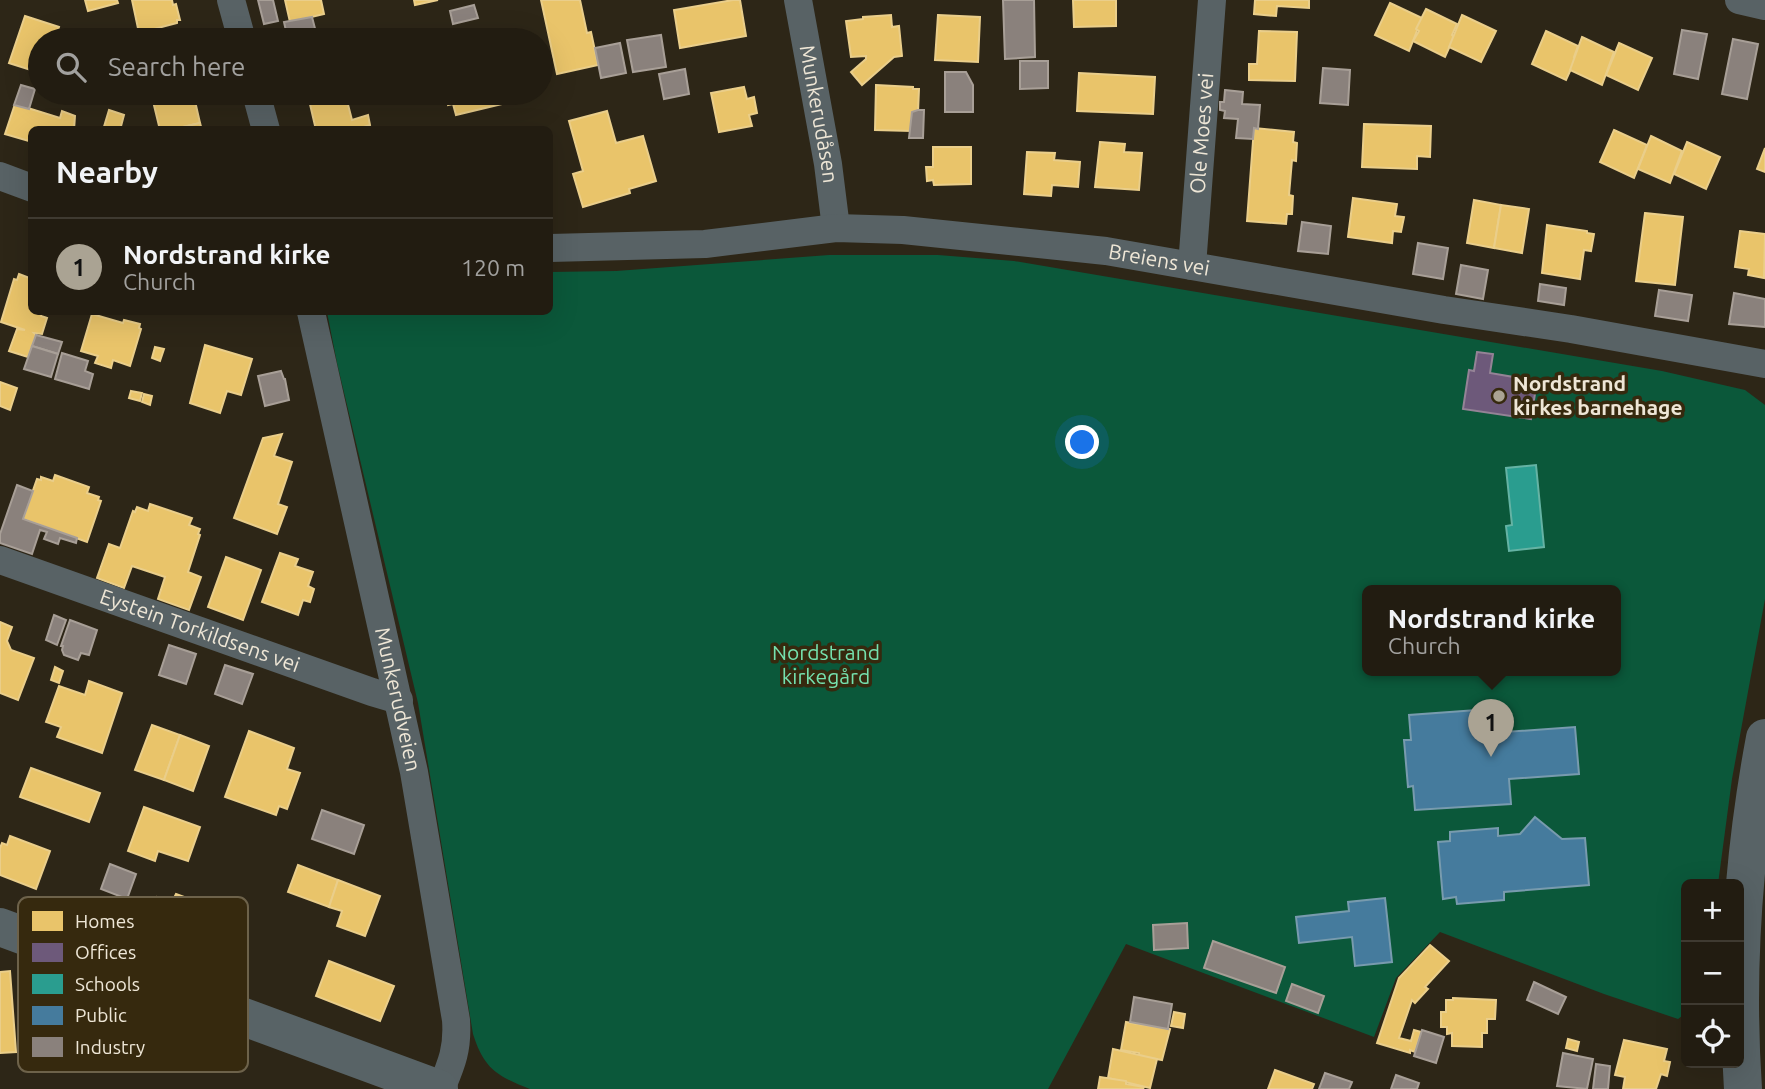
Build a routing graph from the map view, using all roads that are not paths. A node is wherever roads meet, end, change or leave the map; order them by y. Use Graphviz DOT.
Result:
graph roads {
  1 [pos="232,0"];
  2 [pos="798,0"];
  3 [pos="1212,0"];
  4 [pos="1739,0"];
  5 [pos="1765,6"];
  6 [pos="239,28"];
  7 [pos="260,105"];
  8 [pos="265,126"];
  9 [pos="0,176"];
  10 [pos="28,186"];
  11 [pos="836,228"];
  12 [pos="553,248"];
  13 [pos="1192,266"];
  14 [pos="311,315"];
  15 [pos="1765,364"];
  16 [pos="0,560"];
  17 [pos="399,700"];
  18 [pos="1765,738"];
  19 [pos="0,927"];
  20 [pos="18,934"];
  21 [pos="248,1018"];
  22 [pos="440,1089"];
  23 [pos="1744,1089"];
  1 -- 6 [label="street"];
  2 -- 11 [label="street, Munkerudåsen"];
  3 -- 13 [label="street, Ole Moes vei"];
  4 -- 5 [label="street"];
  7 -- 8 [label="street"];
  9 -- 10 [label="street"];
  11 -- 12 [label="street, Breiens vei"];
  11 -- 13 [label="street, Breiens vei"];
  13 -- 15 [label="street, Breiens vei"];
  14 -- 17 [label="street, Munkerudveien"];
  16 -- 17 [label="street, Eystein Torkildsens vei"];
  17 -- 22 [label="street, Munkerudveien"];
  18 -- 23 [label="main road"];
  19 -- 20 [label="main road"];
  21 -- 22 [label="main road"];
}
